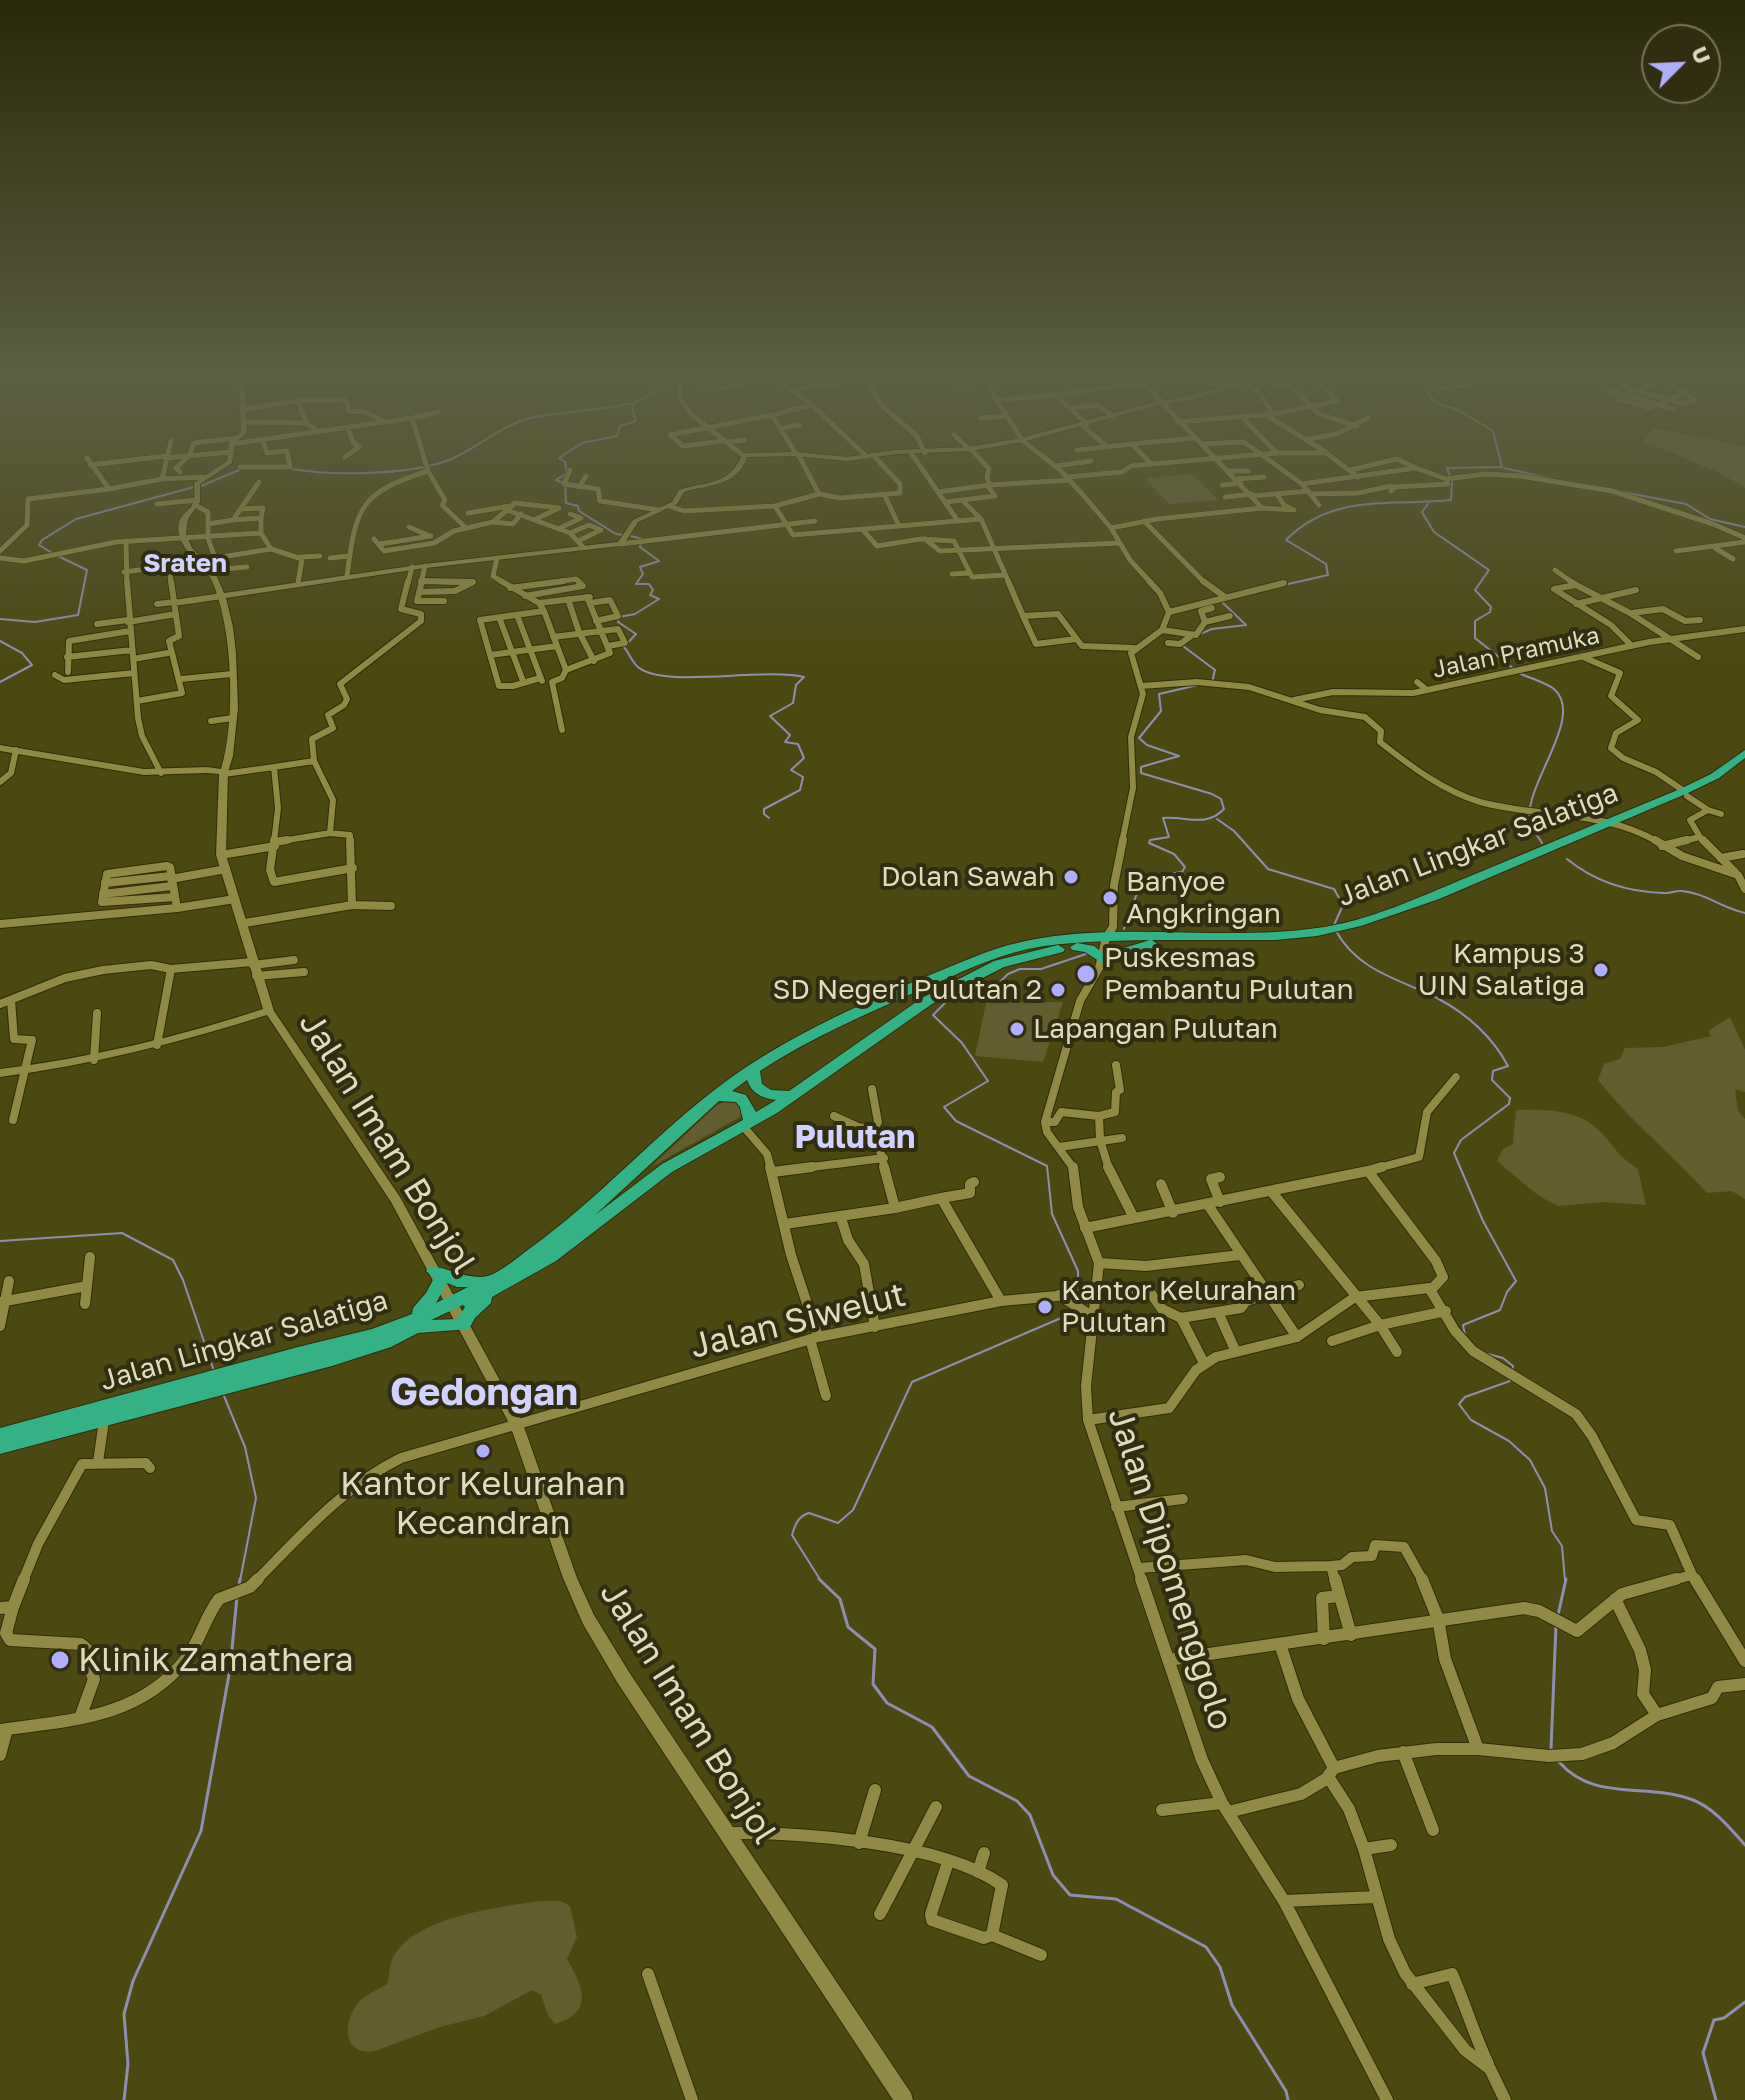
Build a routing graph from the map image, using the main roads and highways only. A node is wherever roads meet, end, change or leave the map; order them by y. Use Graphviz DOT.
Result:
graph roads {
  1 [pos="1745,753"];
  2 [pos="1745,761"];
  3 [pos="1686,794"];
  4 [pos="1288,938"];
  5 [pos="1077,942"];
  6 [pos="1107,942"];
  7 [pos="753,1070"];
  8 [pos="790,1096"];
  9 [pos="715,1097"];
  10 [pos="746,1124"];
  11 [pos="497,1282"];
  12 [pos="456,1312"];
  13 [pos="414,1323"];
  14 [pos="178,1394"];
  15 [pos="0,1435"];
  16 [pos="0,1447"];
  1 -- 3 [label="highway, Jalan Lingkar Salatiga"];
  2 -- 3 [label="highway, Jalan Lingkar Salatiga"];
  3 -- 4 [label="highway, Jalan Lingkar Salatiga"];
  4 -- 6 [label="highway, Jalan Lingkar Salatiga"];
  4 -- 6 [label="highway, Jalan Lingkar Salatiga"];
  5 -- 6 [label="highway, Jalan Lingkar Salatiga"];
  5 -- 7 [label="highway, Jalan Lingkar Salatiga"];
  5 -- 8 [label="highway, Jalan Lingkar Salatiga"];
  7 -- 8 [label="highway"];
  7 -- 9 [label="highway, Jalan Lingkar Salatiga"];
  8 -- 10 [label="highway, Jalan Lingkar Salatiga"];
  9 -- 10 [label="highway"];
  9 -- 11 [label="highway, Jalan Lingkar Salatiga"];
  10 -- 11 [label="highway, Jalan Lingkar Salatiga"];
  11 -- 12 [label="highway, Jalan Lingkar Salatiga"];
  11 -- 12 [label="highway"];
  11 -- 13 [label="highway"];
  12 -- 13 [label="highway"];
  12 -- 13 [label="highway, Jalan Lingkar Salatiga"];
  13 -- 14 [label="highway, Jalan Lingkar Salatiga"];
  14 -- 15 [label="highway, Jalan Lingkar Salatiga"];
  14 -- 16 [label="highway, Jalan Lingkar Salatiga"];
}
